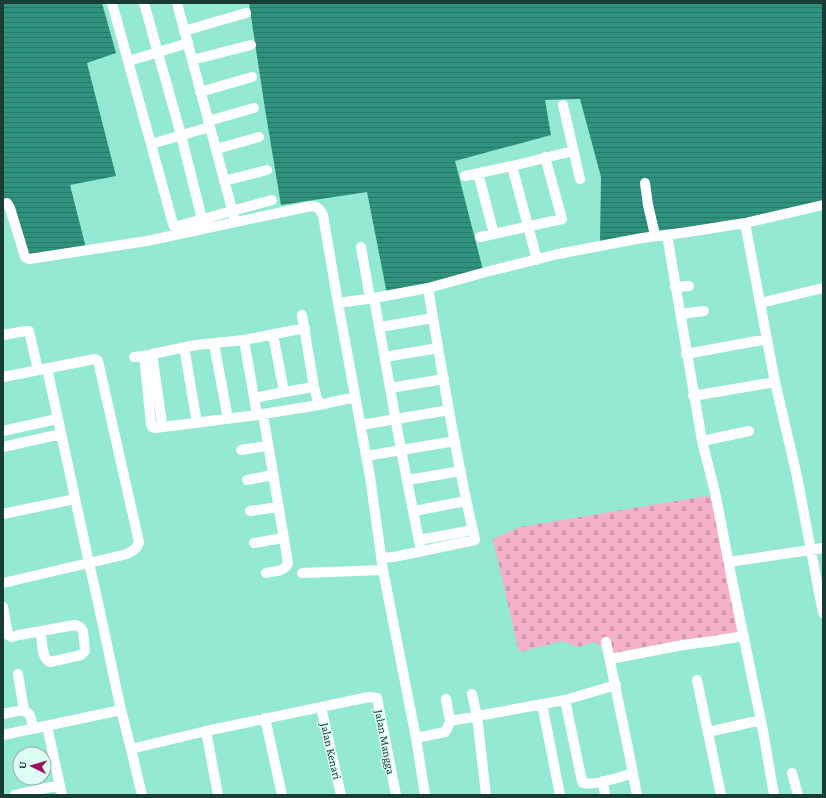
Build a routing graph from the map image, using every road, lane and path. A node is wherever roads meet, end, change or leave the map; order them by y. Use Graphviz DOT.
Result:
graph roads {
  1 [pos="112,3"];
  2 [pos="144,3"];
  3 [pos="177,3"];
  4 [pos="246,14"];
  5 [pos="184,31"];
  6 [pos="188,43"];
  7 [pos="251,45"];
  8 [pos="158,52"];
  9 [pos="192,60"];
  10 [pos="129,61"];
  11 [pos="252,77"];
  12 [pos="200,92"];
  13 [pos="563,105"];
  14 [pos="254,108"];
  15 [pos="209,124"];
  16 [pos="181,135"];
  17 [pos="259,137"];
  18 [pos="151,144"];
  19 [pos="216,149"];
  20 [pos="573,151"];
  21 [pos="545,157"];
  22 [pos="512,166"];
  23 [pos="267,170"];
  24 [pos="478,173"];
  25 [pos="465,176"];
  26 [pos="580,179"];
  27 [pos="224,181"];
  28 [pos="645,183"];
  29 [pos="272,200"];
  30 [pos="3,204"];
  31 [pos="823,205"];
  32 [pos="232,212"];
  33 [pos="202,219"];
  34 [pos="235,222"];
  35 [pos="746,223"];
  36 [pos="528,226"];
  37 [pos="494,234"];
  38 [pos="667,234"];
  39 [pos="655,235"];
  40 [pos="480,237"];
  41 [pos="361,247"];
  42 [pos="537,260"];
  43 [pos="689,286"];
  44 [pos="675,287"];
  45 [pos="428,288"];
  46 [pos="823,288"];
  47 [pos="372,298"];
  48 [pos="338,303"];
  49 [pos="760,303"];
  50 [pos="704,311"];
  51 [pos="680,314"];
  52 [pos="302,315"];
  53 [pos="433,318"];
  54 [pos="380,326"];
  55 [pos="305,328"];
  56 [pos="273,334"];
  57 [pos="3,335"];
  58 [pos="767,339"];
  59 [pos="244,340"];
  60 [pos="214,344"];
  61 [pos="184,347"];
  62 [pos="438,348"];
  63 [pos="686,354"];
  64 [pos="386,357"];
  65 [pos="42,369"];
  66 [pos="3,377"];
  67 [pos="444,378"];
  68 [pos="774,382"];
  69 [pos="314,387"];
  70 [pos="390,388"];
  71 [pos="284,392"];
  72 [pos="693,396"];
  73 [pos="254,398"];
  74 [pos="355,398"];
  75 [pos="319,405"];
  76 [pos="449,410"];
  77 [pos="260,414"];
  78 [pos="396,418"];
  79 [pos="58,419"];
  80 [pos="228,419"];
  81 [pos="197,423"];
  82 [pos="360,425"];
  83 [pos="3,431"];
  84 [pos="749,431"];
  85 [pos="60,434"];
  86 [pos="455,441"];
  87 [pos="702,441"];
  88 [pos="267,446"];
  89 [pos="3,447"];
  90 [pos="241,450"];
  91 [pos="401,450"];
  92 [pos="366,456"];
  93 [pos="461,471"];
  94 [pos="272,475"];
  95 [pos="247,480"];
  96 [pos="408,480"];
  97 [pos="75,499"];
  98 [pos="466,501"];
  99 [pos="278,507"];
  100 [pos="250,511"];
  101 [pos="414,511"];
  102 [pos="3,514"];
  103 [pos="473,530"];
  104 [pos="283,538"];
  105 [pos="419,540"];
  106 [pos="254,543"];
  107 [pos="823,548"];
  108 [pos="811,550"];
  109 [pos="421,551"];
  110 [pos="381,558"];
  111 [pos="728,562"];
  112 [pos="89,563"];
  113 [pos="383,570"];
  114 [pos="266,573"];
  115 [pos="302,573"];
  116 [pos="3,583"];
  117 [pos="3,608"];
  118 [pos="823,613"];
  119 [pos="41,632"];
  120 [pos="744,636"];
  121 [pos="606,642"];
  122 [pos="610,659"];
  123 [pos="18,674"];
  124 [pos="697,680"];
  125 [pos="616,685"];
  126 [pos="472,694"];
  127 [pos="446,699"];
  128 [pos="565,700"];
  129 [pos="542,704"];
  130 [pos="321,707"];
  131 [pos="24,710"];
  132 [pos="121,710"];
  133 [pos="3,714"];
  134 [pos="477,716"];
  135 [pos="265,718"];
  136 [pos="761,720"];
  137 [pos="450,721"];
  138 [pos="47,726"];
  139 [pos="33,729"];
  140 [pos="206,731"];
  141 [pos="708,732"];
  142 [pos="3,736"];
  143 [pos="416,738"];
  144 [pos="131,749"];
  145 [pos="792,772"];
  146 [pos="633,774"];
  147 [pos="603,781"];
  148 [pos="60,785"];
  149 [pos="15,795"];
  150 [pos="62,795"];
  151 [pos="142,795"];
  152 [pos="218,795"];
  153 [pos="282,795"];
  154 [pos="341,795"];
  155 [pos="396,795"];
  156 [pos="425,795"];
  157 [pos="486,795"];
  158 [pos="560,795"];
  159 [pos="605,795"];
  160 [pos="637,795"];
  161 [pos="721,795"];
  162 [pos="774,795"];
  163 [pos="798,795"];
  1 -- 10 [label="street"];
  2 -- 8 [label="street"];
  3 -- 5 [label="street"];
  4 -- 5 [label="street"];
  5 -- 6 [label="street"];
  6 -- 8 [label="street"];
  6 -- 9 [label="street"];
  7 -- 9 [label="street"];
  8 -- 10 [label="street"];
  8 -- 16 [label="street"];
  9 -- 12 [label="street"];
  10 -- 18 [label="street"];
  11 -- 12 [label="street"];
  12 -- 15 [label="street"];
  13 -- 20 [label="street"];
  14 -- 15 [label="street"];
  15 -- 16 [label="street"];
  15 -- 19 [label="street"];
  16 -- 18 [label="street"];
  16 -- 33 [label="street"];
  17 -- 19 [label="street"];
  18 -- 33 [label="street"];
  19 -- 27 [label="street"];
  20 -- 21 [label="street"];
  20 -- 26 [label="street"];
  21 -- 22 [label="street"];
  21 -- 36 [label="street"];
  22 -- 24 [label="street"];
  22 -- 36 [label="street"];
  23 -- 27 [label="street"];
  24 -- 25 [label="street"];
  24 -- 37 [label="street"];
  27 -- 32 [label="street"];
  28 -- 39 [label="street"];
  29 -- 32 [label="street"];
  30 -- 34 [label="street"];
  31 -- 35 [label="street"];
  32 -- 33 [label="street"];
  32 -- 34 [label="street"];
  34 -- 48 [label="street"];
  35 -- 38 [label="street"];
  35 -- 49 [label="street"];
  36 -- 37 [label="street"];
  36 -- 42 [label="street"];
  37 -- 40 [label="street"];
  38 -- 39 [label="street"];
  38 -- 44 [label="street"];
  39 -- 42 [label="street"];
  41 -- 47 [label="street"];
  42 -- 45 [label="street"];
  43 -- 44 [label="street"];
  44 -- 51 [label="street"];
  45 -- 47 [label="street"];
  45 -- 53 [label="street"];
  46 -- 49 [label="street"];
  47 -- 48 [label="street"];
  47 -- 54 [label="street"];
  48 -- 74 [label="street"];
  49 -- 58 [label="street"];
  50 -- 51 [label="street"];
  51 -- 63 [label="street"];
  52 -- 55 [label="street"];
  53 -- 54 [label="street"];
  53 -- 62 [label="street"];
  54 -- 64 [label="street"];
  55 -- 56 [label="street"];
  55 -- 69 [label="street"];
  56 -- 59 [label="street"];
  56 -- 71 [label="street"];
  57 -- 65 [label="street"];
  58 -- 63 [label="street"];
  58 -- 68 [label="street"];
  59 -- 60 [label="street"];
  59 -- 73 [label="street"];
  60 -- 61 [label="street"];
  60 -- 80 [label="street"];
  61 -- 81 [label="street"];
  61 -- 81 [label="street"];
  62 -- 64 [label="street"];
  62 -- 67 [label="street"];
  63 -- 72 [label="street"];
  64 -- 70 [label="street"];
  65 -- 66 [label="street"];
  65 -- 79 [label="street"];
  65 -- 112 [label="street"];
  67 -- 70 [label="street"];
  67 -- 76 [label="street"];
  68 -- 72 [label="street"];
  68 -- 108 [label="street"];
  69 -- 71 [label="street"];
  69 -- 75 [label="street"];
  70 -- 78 [label="street"];
  71 -- 73 [label="street"];
  72 -- 87 [label="street"];
  73 -- 77 [label="street"];
  74 -- 75 [label="street"];
  74 -- 82 [label="street"];
  75 -- 77 [label="street"];
  76 -- 78 [label="street"];
  76 -- 86 [label="street"];
  77 -- 80 [label="street"];
  77 -- 88 [label="street"];
  78 -- 82 [label="street"];
  78 -- 91 [label="street"];
  79 -- 83 [label="street"];
  79 -- 85 [label="street"];
  80 -- 81 [label="street"];
  82 -- 92 [label="street"];
  84 -- 87 [label="street"];
  85 -- 89 [label="street"];
  85 -- 97 [label="street"];
  86 -- 91 [label="street"];
  86 -- 93 [label="street"];
  87 -- 111 [label="street"];
  88 -- 90 [label="street"];
  88 -- 94 [label="street"];
  91 -- 92 [label="street"];
  91 -- 96 [label="street"];
  92 -- 110 [label="street"];
  93 -- 96 [label="street"];
  93 -- 98 [label="street"];
  94 -- 95 [label="street"];
  94 -- 99 [label="street"];
  96 -- 101 [label="street"];
  97 -- 102 [label="street"];
  97 -- 112 [label="street"];
  98 -- 101 [label="street"];
  98 -- 103 [label="street"];
  99 -- 100 [label="street"];
  99 -- 104 [label="street"];
  101 -- 105 [label="street"];
  103 -- 105 [label="street"];
  103 -- 109 [label="street"];
  104 -- 106 [label="street"];
  104 -- 114 [label="street"];
  105 -- 109 [label="street"];
  107 -- 108 [label="street"];
  108 -- 111 [label="street"];
  108 -- 118 [label="street"];
  109 -- 110 [label="street"];
  110 -- 113 [label="street"];
  111 -- 120 [label="street"];
  112 -- 116 [label="street"];
  112 -- 132 [label="street"];
  113 -- 115 [label="street"];
  113 -- 143 [label="street"];
  117 -- 119 [label="street"];
  119 -- 119 [label="street"];
  120 -- 122 [label="street"];
  120 -- 136 [label="street"];
  121 -- 122 [label="street"];
  122 -- 125 [label="street"];
  123 -- 131 [label="street"];
  124 -- 141 [label="street"];
  125 -- 128 [label="street"];
  125 -- 146 [label="street"];
  126 -- 134 [label="street"];
  127 -- 137 [label="street"];
  128 -- 129 [label="street"];
  128 -- 147 [label="street"];
  129 -- 134 [label="street"];
  129 -- 158 [label="street"];
  130 -- 135 [label="street"];
  130 -- 154 [label="street, Jalan Kenari"];
  130 -- 155 [label="street, Jalan Mangga"];
  131 -- 133 [label="street"];
  131 -- 139 [label="street"];
  132 -- 138 [label="street"];
  132 -- 144 [label="street"];
  134 -- 137 [label="street"];
  134 -- 157 [label="street"];
  135 -- 140 [label="street"];
  135 -- 153 [label="street"];
  136 -- 141 [label="street"];
  136 -- 162 [label="street"];
  137 -- 143 [label="street"];
  138 -- 139 [label="street"];
  138 -- 148 [label="street"];
  139 -- 142 [label="street"];
  140 -- 144 [label="street"];
  140 -- 152 [label="street"];
  141 -- 161 [label="street"];
  143 -- 156 [label="street"];
  144 -- 151 [label="street"];
  145 -- 163 [label="street"];
  146 -- 147 [label="street"];
  146 -- 160 [label="street"];
  147 -- 159 [label="street"];
  148 -- 149 [label="street"];
  148 -- 150 [label="street"];
}
